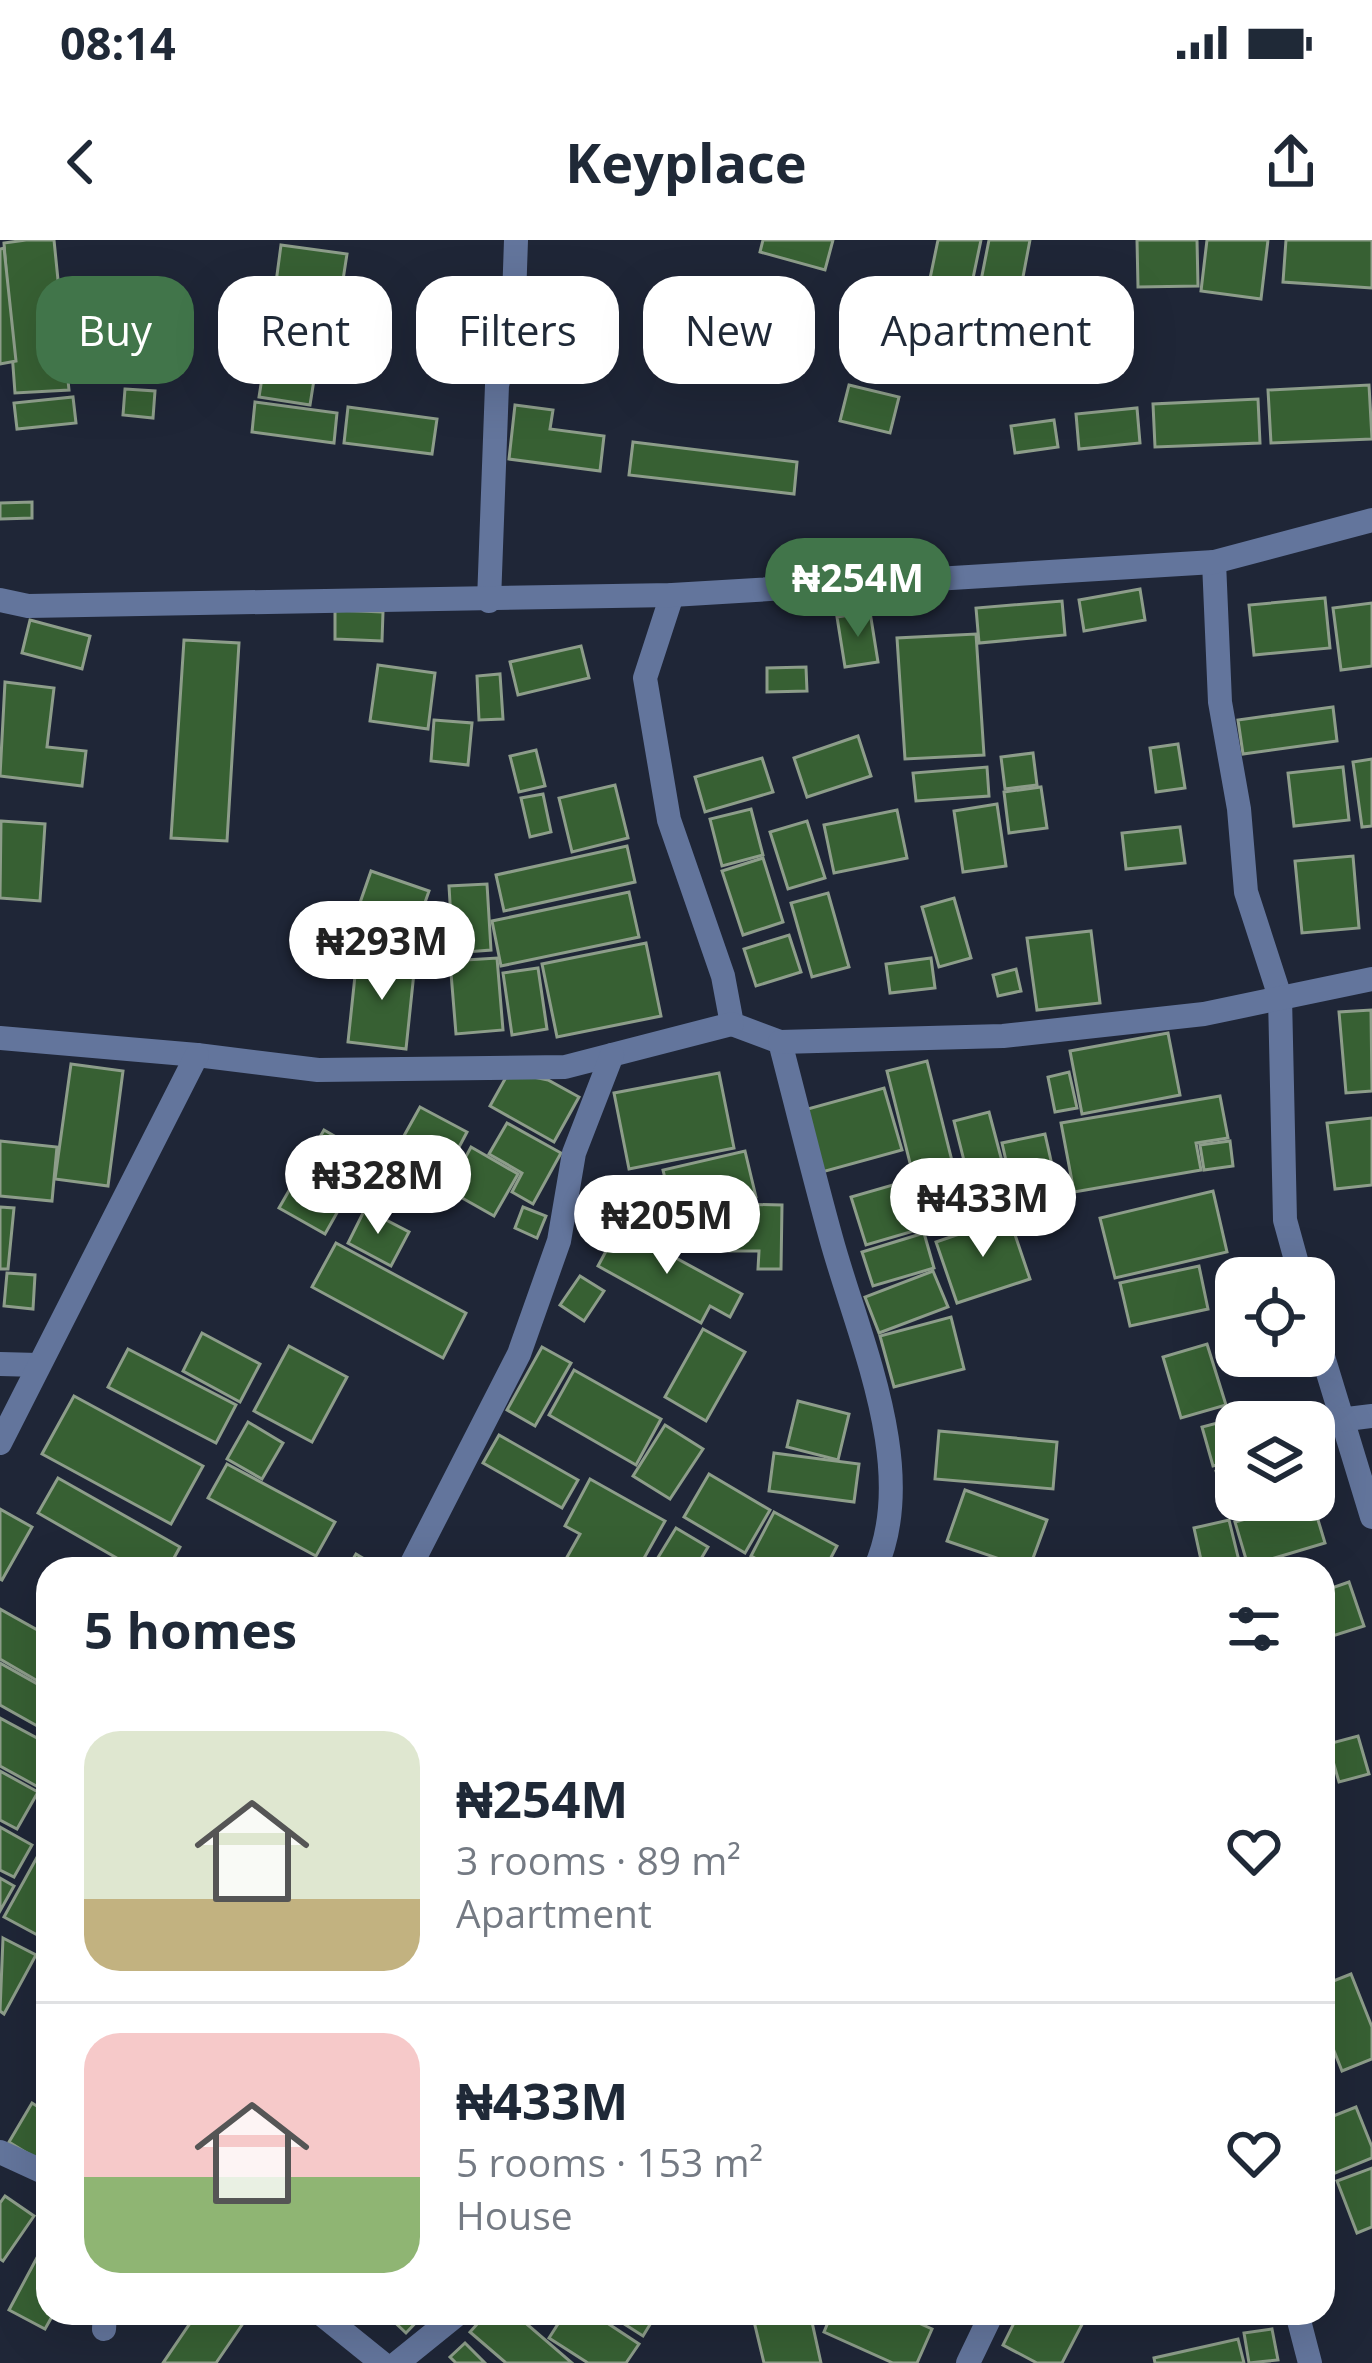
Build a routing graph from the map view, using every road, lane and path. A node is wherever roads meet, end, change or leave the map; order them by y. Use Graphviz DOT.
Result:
graph roads {
  1 [pos="516,240"];
  2 [pos="1372,520"];
  3 [pos="1214,562"];
  4 [pos="672,595"];
  5 [pos="0,600"];
  6 [pos="490,601"];
  7 [pos="1372,980"];
  8 [pos="1280,997"];
  9 [pos="732,1024"];
  10 [pos="0,1038"];
  11 [pos="780,1042"];
  12 [pos="197,1054"];
  13 [pos="612,1055"];
  14 [pos="1295,1257"];
  15 [pos="0,1364"];
  16 [pos="38,1365"];
  17 [pos="1328,1377"];
  18 [pos="1372,1416"];
  19 [pos="1340,1420"];
  20 [pos="0,1443"];
  21 [pos="1372,1517"];
  22 [pos="415,1557"];
  23 [pos="878,1557"];
  24 [pos="0,2152"];
  25 [pos="36,2168"];
  26 [pos="335,2325"];
  27 [pos="444,2325"];
  28 [pos="986,2325"];
  29 [pos="1300,2325"];
  30 [pos="382,2363"];
  31 [pos="398,2363"];
  32 [pos="968,2363"];
  33 [pos="1310,2363"];
  1 -- 6 [label="street"];
  2 -- 3 [label="street"];
  3 -- 4 [label="street"];
  3 -- 8 [label="street"];
  4 -- 6 [label="street"];
  4 -- 9 [label="street"];
  5 -- 6 [label="street"];
  7 -- 8 [label="street"];
  8 -- 11 [label="street"];
  8 -- 14 [label="street"];
  9 -- 11 [label="street"];
  9 -- 13 [label="street"];
  10 -- 12 [label="street"];
  11 -- 23 [label="street"];
  12 -- 13 [label="street"];
  12 -- 16 [label="street"];
  13 -- 22 [label="street"];
  15 -- 16 [label="street"];
  16 -- 20 [label="street"];
  17 -- 19 [label="street"];
  18 -- 19 [label="street"];
  19 -- 21 [label="street"];
  24 -- 25 [label="street"];
  26 -- 30 [label="street"];
  27 -- 31 [label="street"];
  28 -- 32 [label="street"];
  29 -- 33 [label="street"];
}
